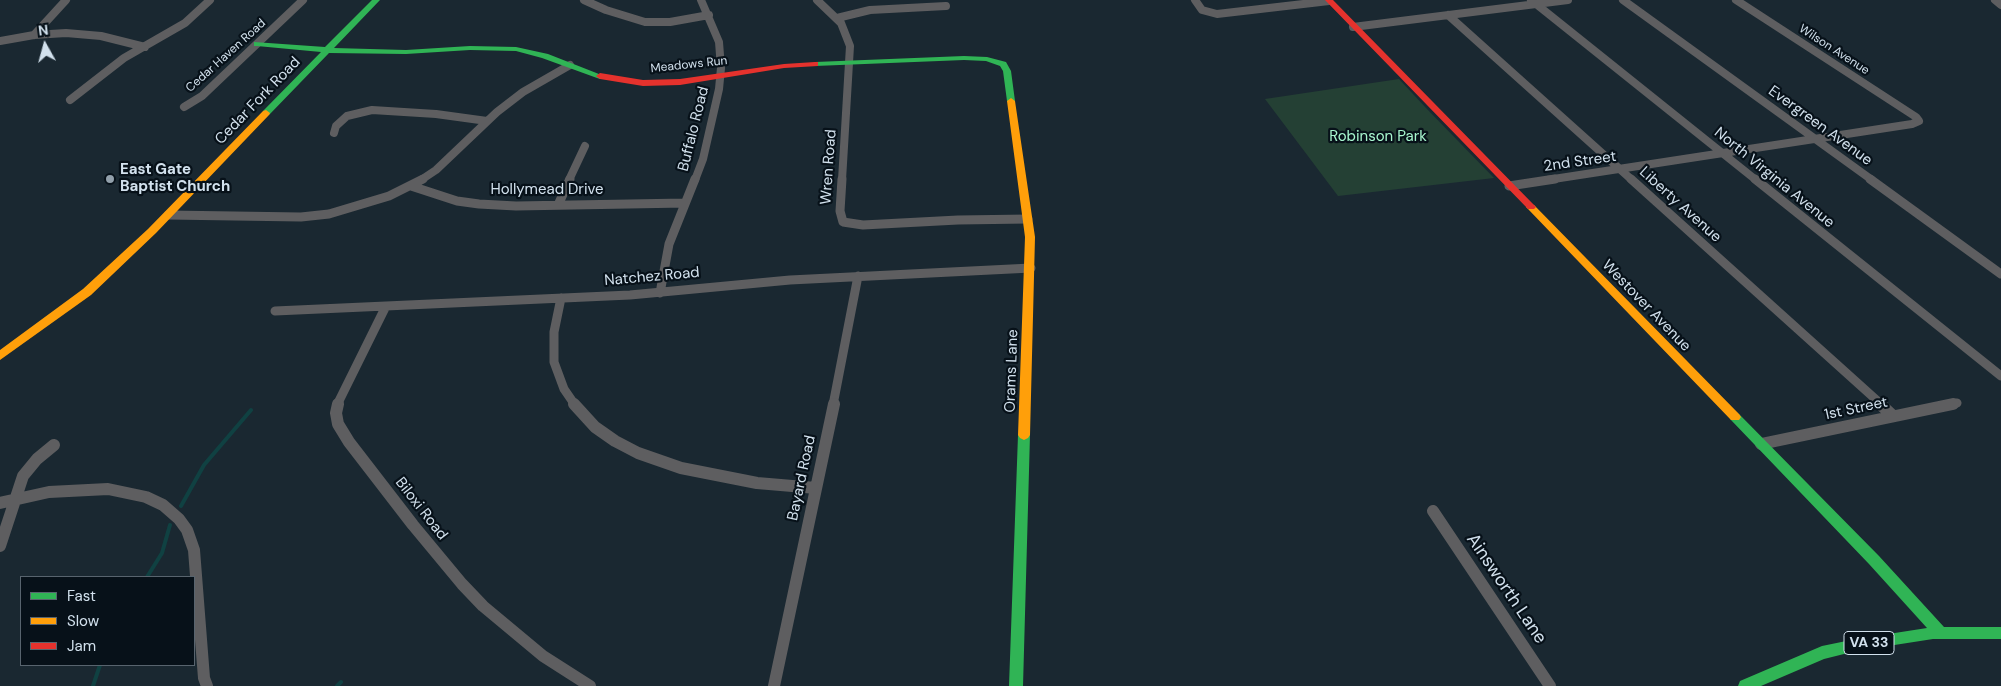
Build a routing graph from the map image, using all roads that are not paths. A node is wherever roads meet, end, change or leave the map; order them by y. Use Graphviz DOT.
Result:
graph roads {
  1 [pos="66,0"];
  2 [pos="210,0"];
  3 [pos="303,0"];
  4 [pos="376,0"];
  5 [pos="584,0"];
  6 [pos="701,0"];
  7 [pos="816,0"];
  8 [pos="1195,0"];
  9 [pos="1329,0"];
  10 [pos="1568,0"];
  11 [pos="1623,0"];
  12 [pos="1736,0"];
  13 [pos="1996,0"];
  14 [pos="1533,2"];
  15 [pos="2001,5"];
  16 [pos="946,6"];
  17 [pos="708,15"];
  18 [pos="1448,15"];
  19 [pos="836,18"];
  20 [pos="1353,27"];
  21 [pos="34,35"];
  22 [pos="0,41"];
  23 [pos="257,44"];
  24 [pos="145,47"];
  25 [pos="327,50"];
  26 [pos="849,62"];
  27 [pos="998,62"];
  28 [pos="570,65"];
  29 [pos="720,76"];
  30 [pos="70,100"];
  31 [pos="184,107"];
  32 [pos="1918,119"];
  33 [pos="487,121"];
  34 [pos="334,133"];
  35 [pos="1816,139"];
  36 [pos="585,146"];
  37 [pos="1723,154"];
  38 [pos="1620,170"];
  39 [pos="411,186"];
  40 [pos="1509,186"];
  41 [pos="685,203"];
  42 [pos="558,205"];
  43 [pos="168,215"];
  44 [pos="1028,219"];
  45 [pos="1031,268"];
  46 [pos="2001,274"];
  47 [pos="858,276"];
  48 [pos="660,292"];
  49 [pos="562,298"];
  50 [pos="386,306"];
  51 [pos="275,310"];
  52 [pos="0,356"];
  53 [pos="2001,376"];
  54 [pos="1957,403"];
  55 [pos="1893,416"];
  56 [pos="1761,444"];
  57 [pos="54,445"];
  58 [pos="816,488"];
  59 [pos="15,500"];
  60 [pos="0,503"];
  61 [pos="1433,511"];
  62 [pos="0,546"];
  63 [pos="1941,633"];
  64 [pos="2001,633"];
  65 [pos="206,686"];
  66 [pos="590,686"];
  67 [pos="774,686"];
  68 [pos="1016,686"];
  69 [pos="1550,686"];
  70 [pos="1744,686"];
  1 -- 21 [label="street"];
  2 -- 24 [label="street"];
  3 -- 23 [label="street, Cedar Haven Road"];
  4 -- 25 [label="street, Cedar Fork Road"];
  5 -- 17 [label="street"];
  6 -- 17 [label="street, Buffalo Road"];
  7 -- 19 [label="street, Wren Road"];
  8 -- 9 [label="street"];
  9 -- 20 [label="street, Westover Avenue"];
  10 -- 14 [label="street"];
  11 -- 35 [label="street, Evergreen Avenue"];
  12 -- 32 [label="street, Wilson Avenue"];
  13 -- 15 [label="street"];
  14 -- 18 [label="street"];
  14 -- 37 [label="street, North Virginia Avenue"];
  16 -- 19 [label="street"];
  17 -- 29 [label="street, Buffalo Road"];
  18 -- 20 [label="street"];
  18 -- 38 [label="street, Liberty Avenue"];
  19 -- 26 [label="street, Wren Road"];
  20 -- 40 [label="street, Westover Avenue"];
  21 -- 22 [label="street"];
  21 -- 24 [label="street"];
  23 -- 25 [label="street, Meadows Run"];
  23 -- 31 [label="street, Cedar Haven Road"];
  24 -- 30 [label="street"];
  25 -- 28 [label="street, Meadows Run"];
  25 -- 43 [label="street, Cedar Fork Road"];
  26 -- 27 [label="street, Meadows Run"];
  26 -- 29 [label="street, Meadows Run"];
  26 -- 44 [label="street, Wren Road"];
  27 -- 44 [label="street, Orams Lane"];
  28 -- 29 [label="street, Meadows Run"];
  28 -- 33 [label="street"];
  29 -- 41 [label="street, Buffalo Road"];
  32 -- 35 [label="street, 2nd Street"];
  33 -- 34 [label="street"];
  33 -- 39 [label="street"];
  35 -- 37 [label="street, 2nd Street"];
  35 -- 46 [label="street, Evergreen Avenue"];
  36 -- 42 [label="street"];
  37 -- 38 [label="street, 2nd Street"];
  37 -- 53 [label="street, North Virginia Avenue"];
  38 -- 40 [label="street, 2nd Street"];
  38 -- 55 [label="street, Liberty Avenue"];
  39 -- 42 [label="street, Hollymead Drive"];
  39 -- 43 [label="street"];
  40 -- 56 [label="street, Westover Avenue"];
  41 -- 42 [label="street, Hollymead Drive"];
  41 -- 48 [label="street, Buffalo Road"];
  43 -- 52 [label="street, Cedar Fork Road"];
  44 -- 45 [label="street, Orams Lane"];
  45 -- 47 [label="street, Natchez Road"];
  45 -- 68 [label="street, Orams Lane"];
  47 -- 48 [label="street, Natchez Road"];
  47 -- 58 [label="street, Bayard Road"];
  48 -- 49 [label="street, Natchez Road"];
  49 -- 50 [label="street, Natchez Road"];
  49 -- 58 [label="street"];
  50 -- 51 [label="street, Natchez Road"];
  50 -- 66 [label="street, Biloxi Road"];
  54 -- 55 [label="street, 1st Street"];
  55 -- 56 [label="street, 1st Street"];
  56 -- 63 [label="street, Westover Avenue"];
  57 -- 59 [label="street"];
  58 -- 67 [label="street, Bayard Road"];
  59 -- 60 [label="street"];
  59 -- 62 [label="street"];
  59 -- 65 [label="street"];
  61 -- 69 [label="street, Ainsworth Lane"];
  63 -- 64 [label="street, VA 33"];
  63 -- 70 [label="street, VA 33"];
}
